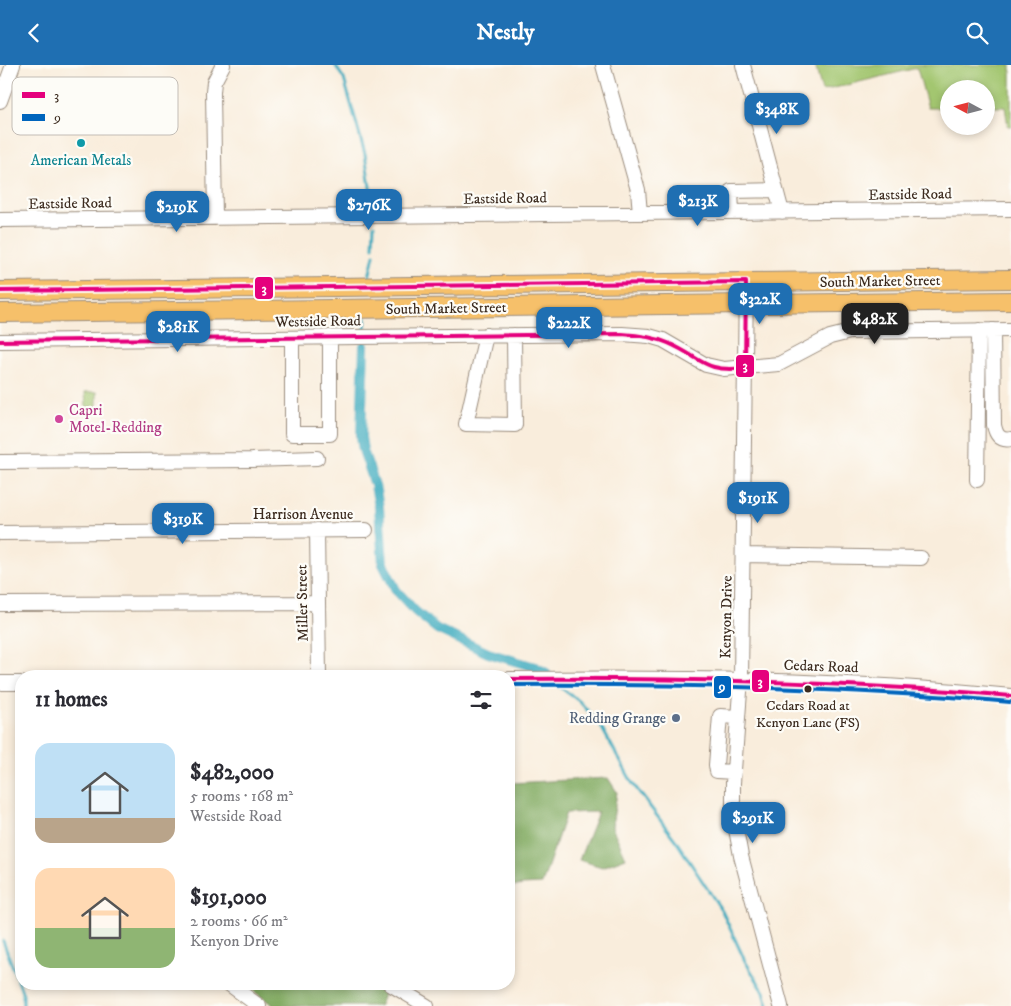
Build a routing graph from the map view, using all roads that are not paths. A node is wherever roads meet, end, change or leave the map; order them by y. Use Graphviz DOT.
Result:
graph roads {
  1 [pos="13,65"];
  2 [pos="223,65"];
  3 [pos="603,65"];
  4 [pos="743,65"];
  5 [pos="0,101"];
  6 [pos="776,190"];
  7 [pos="1011,209"];
  8 [pos="732,212"];
  9 [pos="782,212"];
  10 [pos="640,213"];
  11 [pos="215,219"];
  12 [pos="0,221"];
  13 [pos="1011,279"];
  14 [pos="746,282"];
  15 [pos="0,291"];
  16 [pos="1011,301"];
  17 [pos="745,305"];
  18 [pos="0,313"];
  19 [pos="986,330"];
  20 [pos="1011,330"];
  21 [pos="486,335"];
  22 [pos="514,335"];
  23 [pos="330,337"];
  24 [pos="292,338"];
  25 [pos="0,341"];
  26 [pos="746,368"];
  27 [pos="1011,439"];
  28 [pos="317,458"];
  29 [pos="0,462"];
  30 [pos="977,480"];
  31 [pos="317,530"];
  32 [pos="366,530"];
  33 [pos="0,533"];
  34 [pos="743,555"];
  35 [pos="921,558"];
  36 [pos="318,603"];
  37 [pos="0,604"];
  38 [pos="319,670"];
  39 [pos="515,679"];
  40 [pos="741,679"];
  41 [pos="0,683"];
  42 [pos="15,683"];
  43 [pos="1011,697"];
  44 [pos="237,990"];
  45 [pos="400,990"];
  46 [pos="258,1006"];
  47 [pos="427,1006"];
  48 [pos="781,1006"];
  1 -- 5 [label="street"];
  2 -- 11 [label="street"];
  3 -- 10 [label="street"];
  4 -- 6 [label="street"];
  6 -- 8 [label="street"];
  6 -- 9 [label="street"];
  7 -- 9 [label="street, Eastside Road"];
  8 -- 9 [label="street, Eastside Road"];
  8 -- 10 [label="street, Eastside Road"];
  10 -- 11 [label="street, Eastside Road"];
  11 -- 12 [label="street, Eastside Road"];
  13 -- 14 [label="main road, South Market Street"];
  14 -- 15 [label="main road, South Market Street"];
  14 -- 17 [label="street, Kenyon Drive"];
  16 -- 17 [label="main road, South Market Street"];
  17 -- 18 [label="main road, South Market Street"];
  17 -- 26 [label="street, Kenyon Drive"];
  19 -- 20 [label="street, Westside Road"];
  19 -- 26 [label="street, Westside Road"];
  19 -- 27 [label="street"];
  19 -- 30 [label="street"];
  21 -- 22 [label="street, Westside Road"];
  21 -- 22 [label="street"];
  21 -- 23 [label="street, Westside Road"];
  22 -- 26 [label="street, Westside Road"];
  23 -- 24 [label="street, Westside Road"];
  23 -- 24 [label="street"];
  24 -- 25 [label="street, Westside Road"];
  26 -- 34 [label="street, Kenyon Drive"];
  28 -- 29 [label="street"];
  31 -- 32 [label="street, Harrison Avenue"];
  31 -- 33 [label="street, Harrison Avenue"];
  31 -- 36 [label="street, Miller Street"];
  34 -- 35 [label="street"];
  34 -- 40 [label="street, Kenyon Drive"];
  36 -- 37 [label="street"];
  36 -- 38 [label="street, Miller Street"];
  39 -- 40 [label="street, Cedars Road"];
  40 -- 43 [label="street, Cedars Road"];
  40 -- 48 [label="street, Kenyon Drive"];
  41 -- 42 [label="street"];
  44 -- 46 [label="street"];
  45 -- 47 [label="street"];
}
